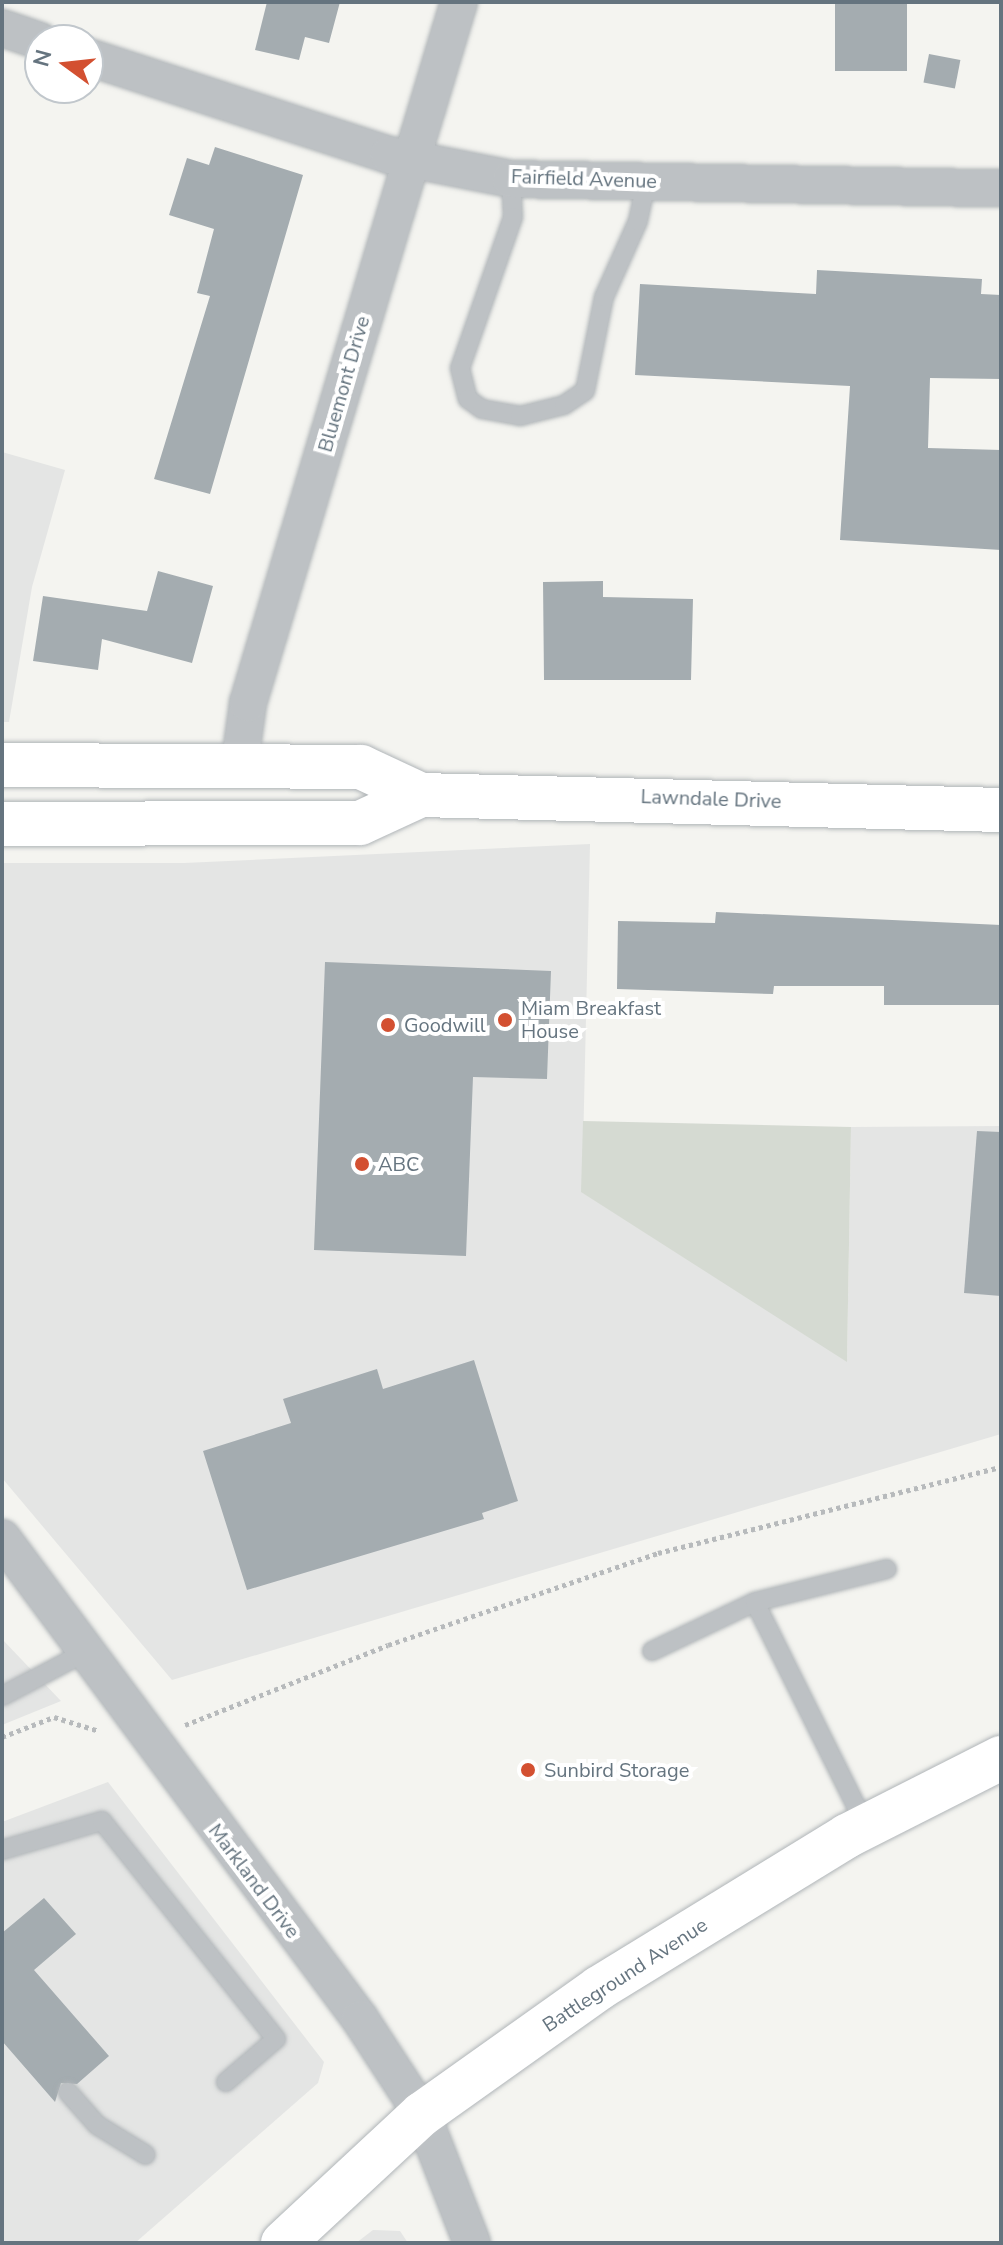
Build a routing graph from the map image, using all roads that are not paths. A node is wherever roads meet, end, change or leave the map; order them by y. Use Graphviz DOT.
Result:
graph roads {
  1 [pos="459,2"];
  2 [pos="2,28"];
  3 [pos="24,36"];
  4 [pos="104,62"];
  5 [pos="408,159"];
  6 [pos="511,179"];
  7 [pos="646,182"];
  8 [pos="1001,188"];
  9 [pos="2,765"];
  10 [pos="239,768"];
  11 [pos="421,795"];
  12 [pos="1001,810"];
  13 [pos="2,824"];
  14 [pos="2,1538"];
  15 [pos="887,1569"];
  16 [pos="755,1602"];
  17 [pos="652,1651"];
  18 [pos="84,1653"];
  19 [pos="2,1696"];
  20 [pos="1001,1758"];
  21 [pos="866,1826"];
  22 [pos="2,1850"];
  23 [pos="226,2082"];
  24 [pos="68,2092"];
  25 [pos="422,2114"];
  26 [pos="146,2155"];
  27 [pos="283,2243"];
  28 [pos="472,2243"];
  1 -- 5 [label="street, Bluemont Drive"];
  2 -- 3 [label="street"];
  4 -- 5 [label="street, Fairfield Avenue"];
  5 -- 6 [label="street, Fairfield Avenue"];
  5 -- 10 [label="street, Bluemont Drive"];
  6 -- 7 [label="street, Fairfield Avenue"];
  6 -- 7 [label="lane"];
  7 -- 8 [label="street, Fairfield Avenue"];
  9 -- 10 [label="main road, Lawndale Drive"];
  10 -- 11 [label="main road, Lawndale Drive"];
  11 -- 12 [label="main road, Lawndale Drive"];
  11 -- 13 [label="main road, Lawndale Drive"];
  14 -- 18 [label="street, Markland Drive"];
  15 -- 16 [label="lane"];
  16 -- 17 [label="lane"];
  16 -- 21 [label="lane"];
  18 -- 19 [label="lane"];
  18 -- 25 [label="street, Markland Drive"];
  20 -- 21 [label="main road, Battleground Avenue"];
  21 -- 25 [label="main road, Battleground Avenue"];
  22 -- 23 [label="lane"];
  24 -- 26 [label="lane"];
  25 -- 27 [label="main road, Battleground Avenue"];
  25 -- 28 [label="street, Markland Drive"];
}
